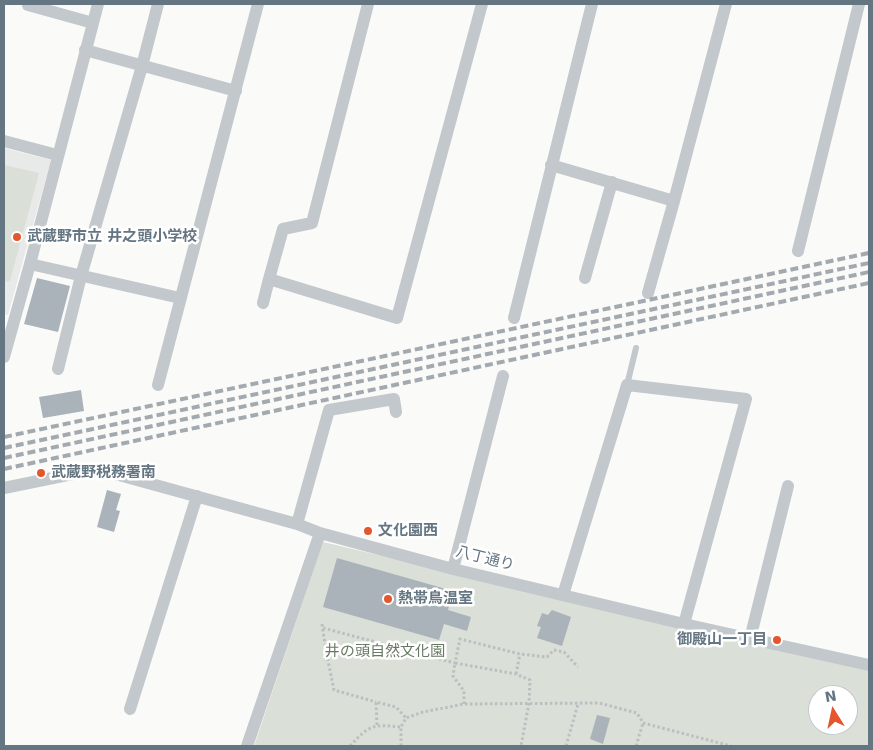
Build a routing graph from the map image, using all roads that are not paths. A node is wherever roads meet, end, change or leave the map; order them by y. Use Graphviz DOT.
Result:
graph roads {
  1 [pos="28,4"];
  2 [pos="98,4"];
  3 [pos="158,4"];
  4 [pos="258,4"];
  5 [pos="368,4"];
  6 [pos="482,4"];
  7 [pos="592,4"];
  8 [pos="726,4"];
  9 [pos="860,4"];
  10 [pos="92,23"];
  11 [pos="85,50"];
  12 [pos="142,66"];
  13 [pos="236,91"];
  14 [pos="4,141"];
  15 [pos="58,155"];
  16 [pos="551,165"];
  17 [pos="612,182"];
  18 [pos="674,201"];
  19 [pos="798,252"];
  20 [pos="30,264"];
  21 [pos="81,276"];
  22 [pos="586,278"];
  23 [pos="269,279"];
  24 [pos="648,292"];
  25 [pos="180,298"];
  26 [pos="263,304"];
  27 [pos="514,318"];
  28 [pos="636,348"];
  29 [pos="4,357"];
  30 [pos="58,369"];
  31 [pos="503,376"];
  32 [pos="158,385"];
  33 [pos="627,385"];
  34 [pos="396,412"];
  35 [pos="788,486"];
  36 [pos="4,488"];
  37 [pos="197,496"];
  38 [pos="298,524"];
  39 [pos="320,533"];
  40 [pos="453,568"];
  41 [pos="563,595"];
  42 [pos="684,624"];
  43 [pos="750,639"];
  44 [pos="869,666"];
  45 [pos="130,708"];
  46 [pos="246,746"];
  1 -- 10 [label="street"];
  2 -- 10 [label="street"];
  3 -- 12 [label="street"];
  4 -- 13 [label="street"];
  5 -- 23 [label="street"];
  6 -- 23 [label="street"];
  7 -- 16 [label="street"];
  8 -- 18 [label="street"];
  9 -- 19 [label="street"];
  10 -- 11 [label="street"];
  11 -- 12 [label="street"];
  11 -- 15 [label="street"];
  12 -- 13 [label="street"];
  12 -- 21 [label="street"];
  13 -- 25 [label="street"];
  14 -- 15 [label="street"];
  15 -- 20 [label="street"];
  16 -- 17 [label="street"];
  16 -- 27 [label="street"];
  17 -- 18 [label="street"];
  17 -- 22 [label="street"];
  18 -- 24 [label="street"];
  20 -- 21 [label="street"];
  20 -- 29 [label="street"];
  21 -- 25 [label="street"];
  21 -- 30 [label="street"];
  23 -- 26 [label="street"];
  25 -- 32 [label="street"];
  28 -- 33 [label="lane"];
  31 -- 40 [label="street"];
  33 -- 41 [label="street"];
  33 -- 42 [label="street"];
  34 -- 38 [label="street"];
  35 -- 43 [label="street"];
  36 -- 37 [label="street, 八丁通り"];
  37 -- 38 [label="street, 八丁通り"];
  37 -- 45 [label="street"];
  38 -- 39 [label="street, 八丁通り"];
  39 -- 40 [label="street, 八丁通り"];
  39 -- 46 [label="street"];
  40 -- 41 [label="street, 八丁通り"];
  41 -- 42 [label="street, 八丁通り"];
  42 -- 43 [label="street, 八丁通り"];
  43 -- 44 [label="street, 八丁通り"];
}
